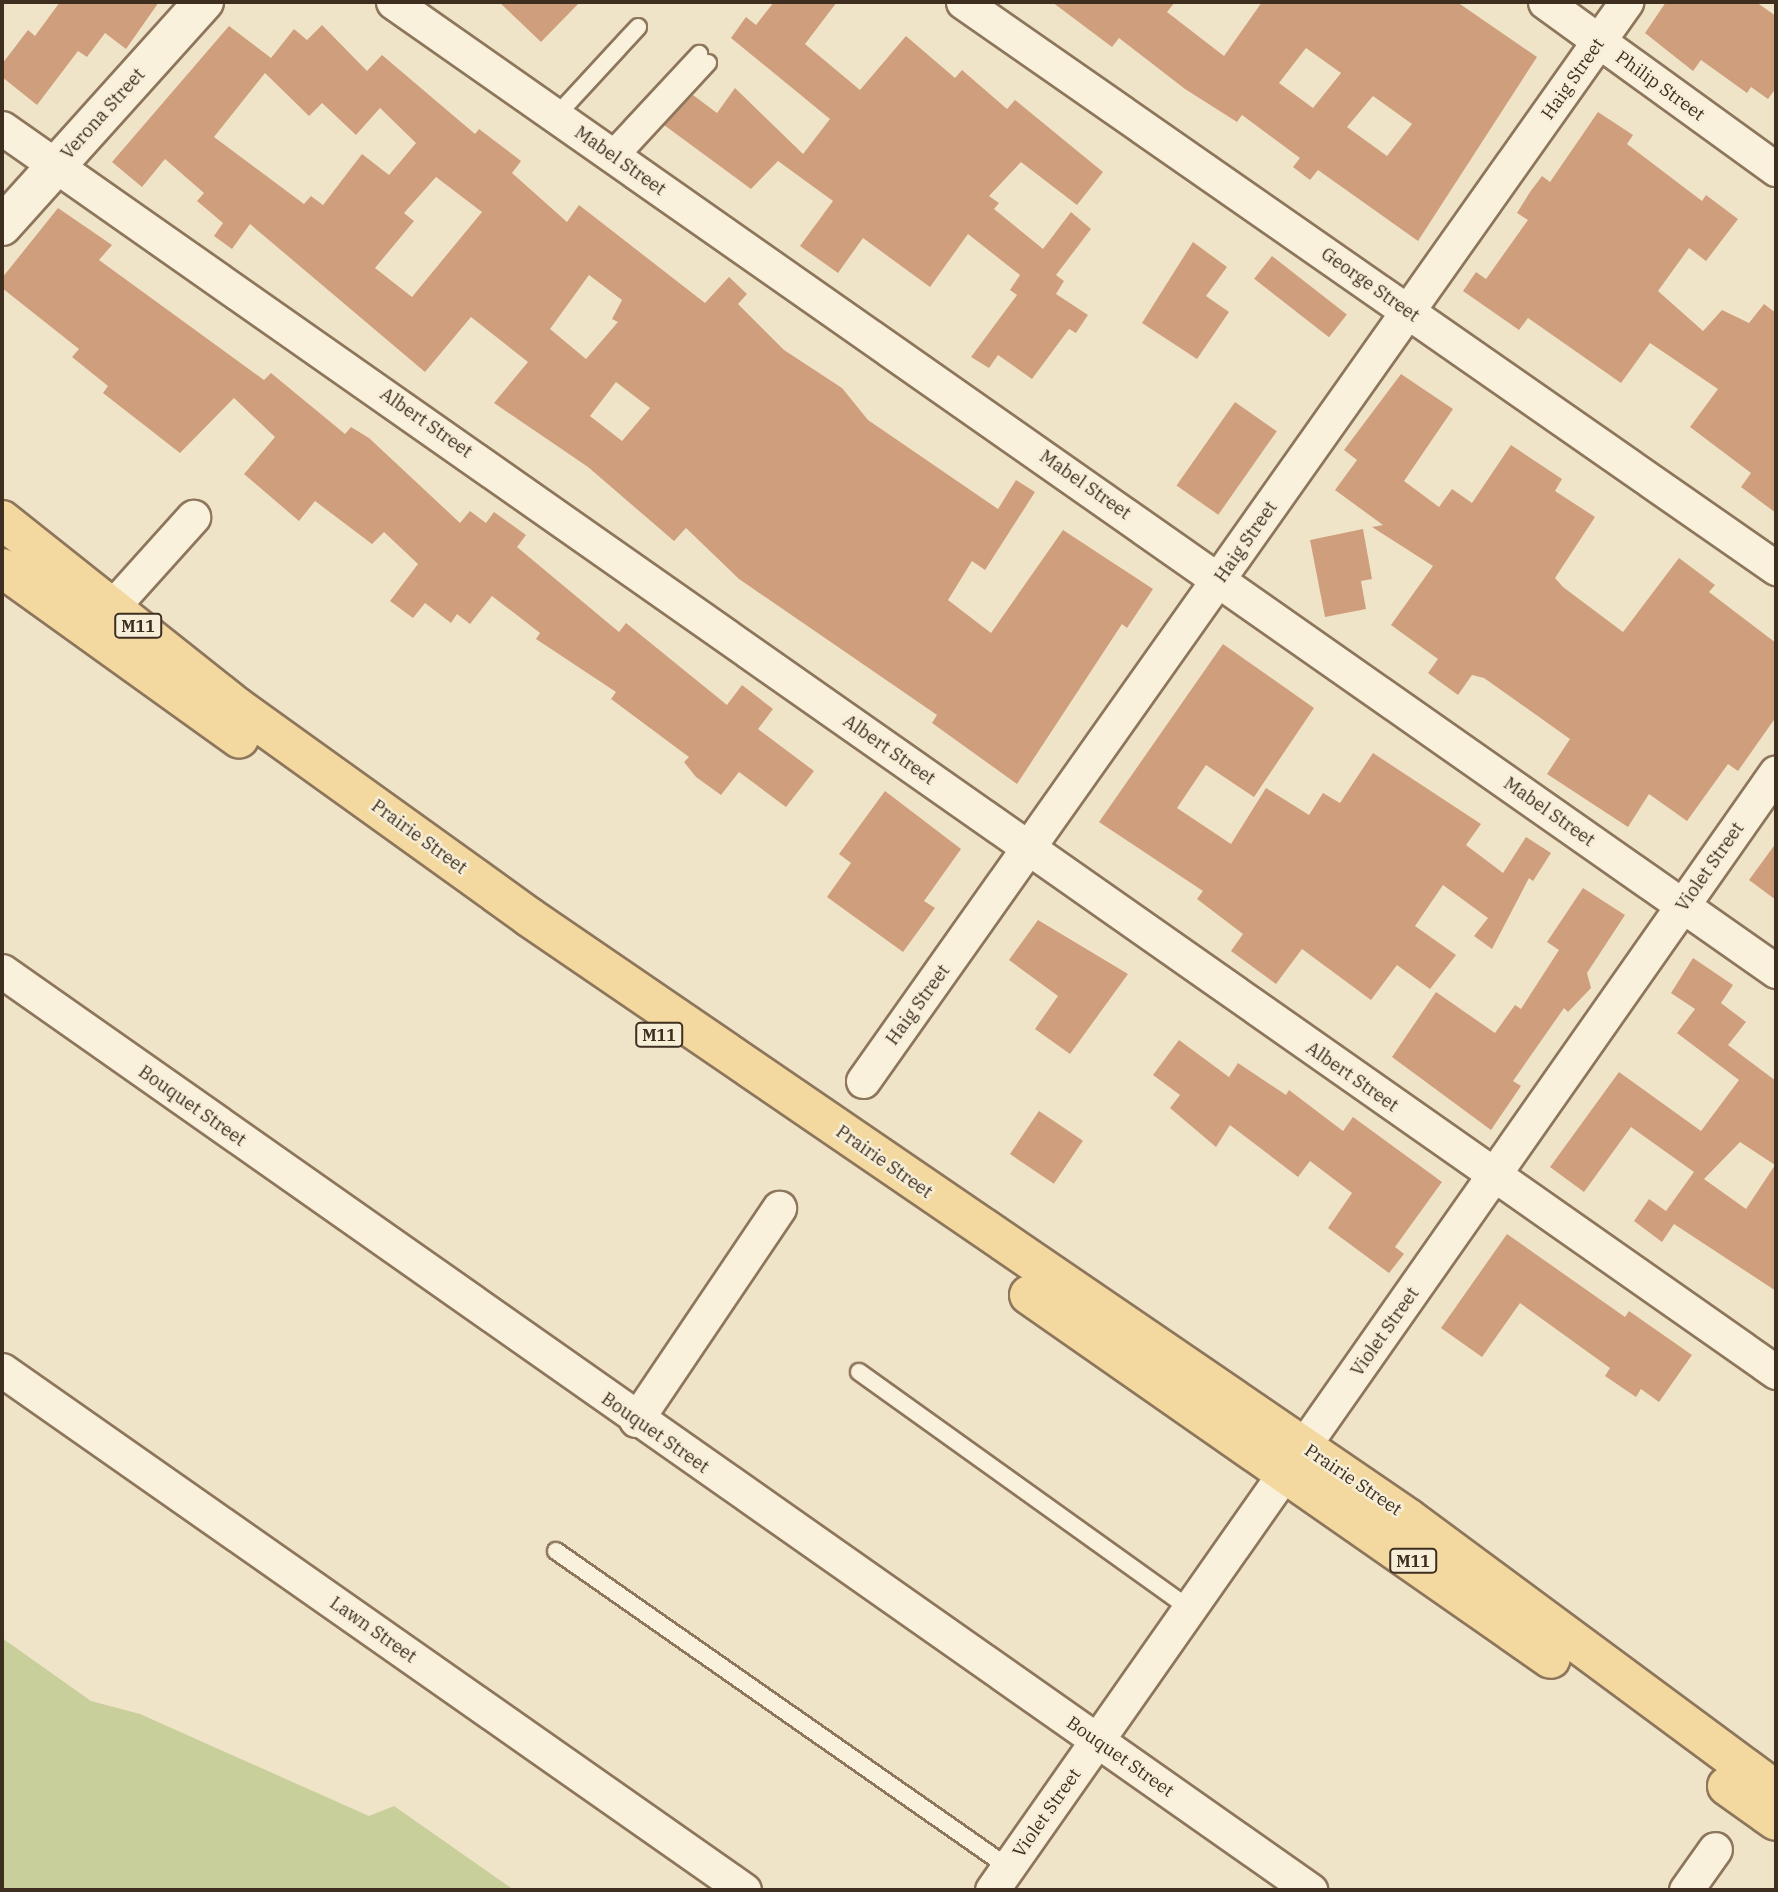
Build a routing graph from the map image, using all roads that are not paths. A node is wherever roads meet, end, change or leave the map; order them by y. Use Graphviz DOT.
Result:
graph roads {
  1 [pos="204,2"];
  2 [pos="963,2"];
  3 [pos="1545,2"];
  4 [pos="1626,2"];
  5 [pos="403,4"];
  6 [pos="638,27"];
  7 [pos="1599,42"];
  8 [pos="703,58"];
  9 [pos="556,116"];
  10 [pos="2,128"];
  11 [pos="613,156"];
  12 [pos="56,166"];
  13 [pos="1776,169"];
  14 [pos="2,226"];
  15 [pos="1409,312"];
  16 [pos="193,517"];
  17 [pos="2,520"];
  18 [pos="2,568"];
  19 [pos="1776,568"];
  20 [pos="1220,579"];
  21 [pos="113,606"];
  22 [pos="1776,772"];
  23 [pos="1029,849"];
  24 [pos="1683,906"];
  25 [pos="2,971"];
  26 [pos="1776,971"];
  27 [pos="863,1081"];
  28 [pos="1494,1176"];
  29 [pos="779,1208"];
  30 [pos="2,1370"];
  31 [pos="859,1372"];
  32 [pos="1776,1372"];
  33 [pos="636,1420"];
  34 [pos="1295,1459"];
  35 [pos="556,1551"];
  36 [pos="1190,1609"];
  37 [pos="1097,1741"];
  38 [pos="1776,1790"];
  39 [pos="1776,1821"];
  40 [pos="1715,1849"];
  41 [pos="1000,1879"];
  42 [pos="744,1890"];
  43 [pos="1310,1890"];
  44 [pos="1686,1890"];
  1 -- 12 [label="main road, Verona Street"];
  2 -- 15 [label="street, George Street"];
  3 -- 7 [label="street, Philip Street"];
  4 -- 7 [label="street, Haig Street"];
  5 -- 9 [label="street, Mabel Street"];
  6 -- 9 [label="lane"];
  7 -- 13 [label="street, Philip Street"];
  7 -- 15 [label="street, Haig Street"];
  8 -- 11 [label="lane"];
  9 -- 11 [label="street, Mabel Street"];
  10 -- 12 [label="street, Albert Street"];
  11 -- 20 [label="street, Mabel Street"];
  12 -- 14 [label="main road, Verona Street"];
  12 -- 23 [label="street, Albert Street"];
  15 -- 19 [label="street, George Street"];
  15 -- 20 [label="street, Haig Street"];
  16 -- 21 [label="street"];
  17 -- 21 [label="main road, Prairie Street / M11"];
  18 -- 34 [label="main road, Prairie Street / M11"];
  20 -- 23 [label="street, Haig Street"];
  20 -- 24 [label="street, Mabel Street"];
  21 -- 34 [label="main road, Prairie Street / M11"];
  22 -- 24 [label="street, Violet Street"];
  23 -- 27 [label="street, Haig Street"];
  23 -- 28 [label="street, Albert Street"];
  24 -- 26 [label="street, Mabel Street"];
  24 -- 28 [label="street, Violet Street"];
  25 -- 33 [label="street, Bouquet Street"];
  28 -- 32 [label="street, Albert Street"];
  28 -- 34 [label="street, Violet Street"];
  29 -- 33 [label="street"];
  30 -- 42 [label="street, Lawn Street"];
  31 -- 36 [label="lane"];
  33 -- 37 [label="street, Bouquet Street"];
  34 -- 36 [label="street, Violet Street"];
  34 -- 38 [label="main road, Prairie Street / M11"];
  34 -- 39 [label="main road, Prairie Street / M11"];
  35 -- 41 [label="lane"];
  36 -- 37 [label="street, Violet Street"];
  37 -- 41 [label="street, Violet Street"];
  37 -- 43 [label="street, Bouquet Street"];
  40 -- 44 [label="street"];
}
